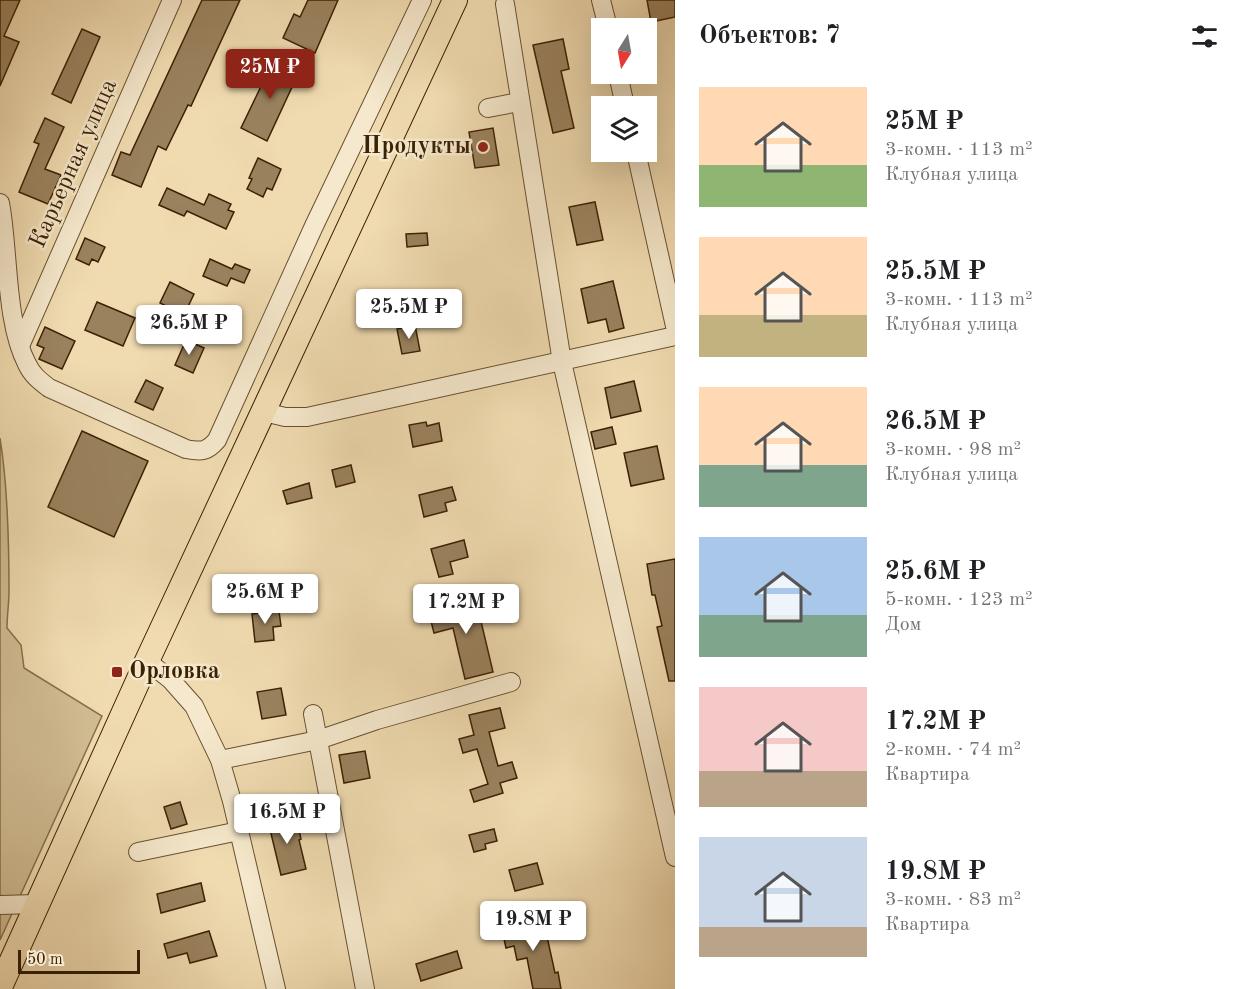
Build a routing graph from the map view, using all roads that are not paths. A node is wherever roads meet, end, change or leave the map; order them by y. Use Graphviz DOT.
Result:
graph roads {
  1 [pos="172,0"];
  2 [pos="422,0"];
  3 [pos="455,0"];
  4 [pos="601,0"];
  5 [pos="501,1"];
  6 [pos="606,18"];
  7 [pos="519,102"];
  8 [pos="488,108"];
  9 [pos="638,162"];
  10 [pos="0,202"];
  11 [pos="675,326"];
  12 [pos="675,336"];
  13 [pos="20,346"];
  14 [pos="562,362"];
  15 [pos="264,412"];
  16 [pos="147,661"];
  17 [pos="511,682"];
  18 [pos="313,714"];
  19 [pos="318,740"];
  20 [pos="220,760"];
  21 [pos="239,831"];
  22 [pos="138,852"];
  23 [pos="675,857"];
  24 [pos="37,904"];
  25 [pos="0,905"];
  26 [pos="0,987"];
  27 [pos="276,989"];
  28 [pos="365,989"];
  1 -- 13 [label="street, Карьерная улица"];
  2 -- 13 [label="street"];
  3 -- 15 [label="main road"];
  4 -- 6 [label="street"];
  5 -- 7 [label="street"];
  7 -- 8 [label="street"];
  7 -- 14 [label="street"];
  9 -- 11 [label="street"];
  10 -- 13 [label="street"];
  12 -- 14 [label="street"];
  14 -- 15 [label="street"];
  14 -- 23 [label="street"];
  15 -- 16 [label="main road"];
  16 -- 20 [label="street"];
  16 -- 24 [label="main road"];
  17 -- 19 [label="street"];
  18 -- 19 [label="street"];
  19 -- 20 [label="street"];
  19 -- 28 [label="street"];
  20 -- 21 [label="street"];
  21 -- 22 [label="street"];
  21 -- 27 [label="street"];
  24 -- 25 [label="street"];
  24 -- 26 [label="main road"];
}
